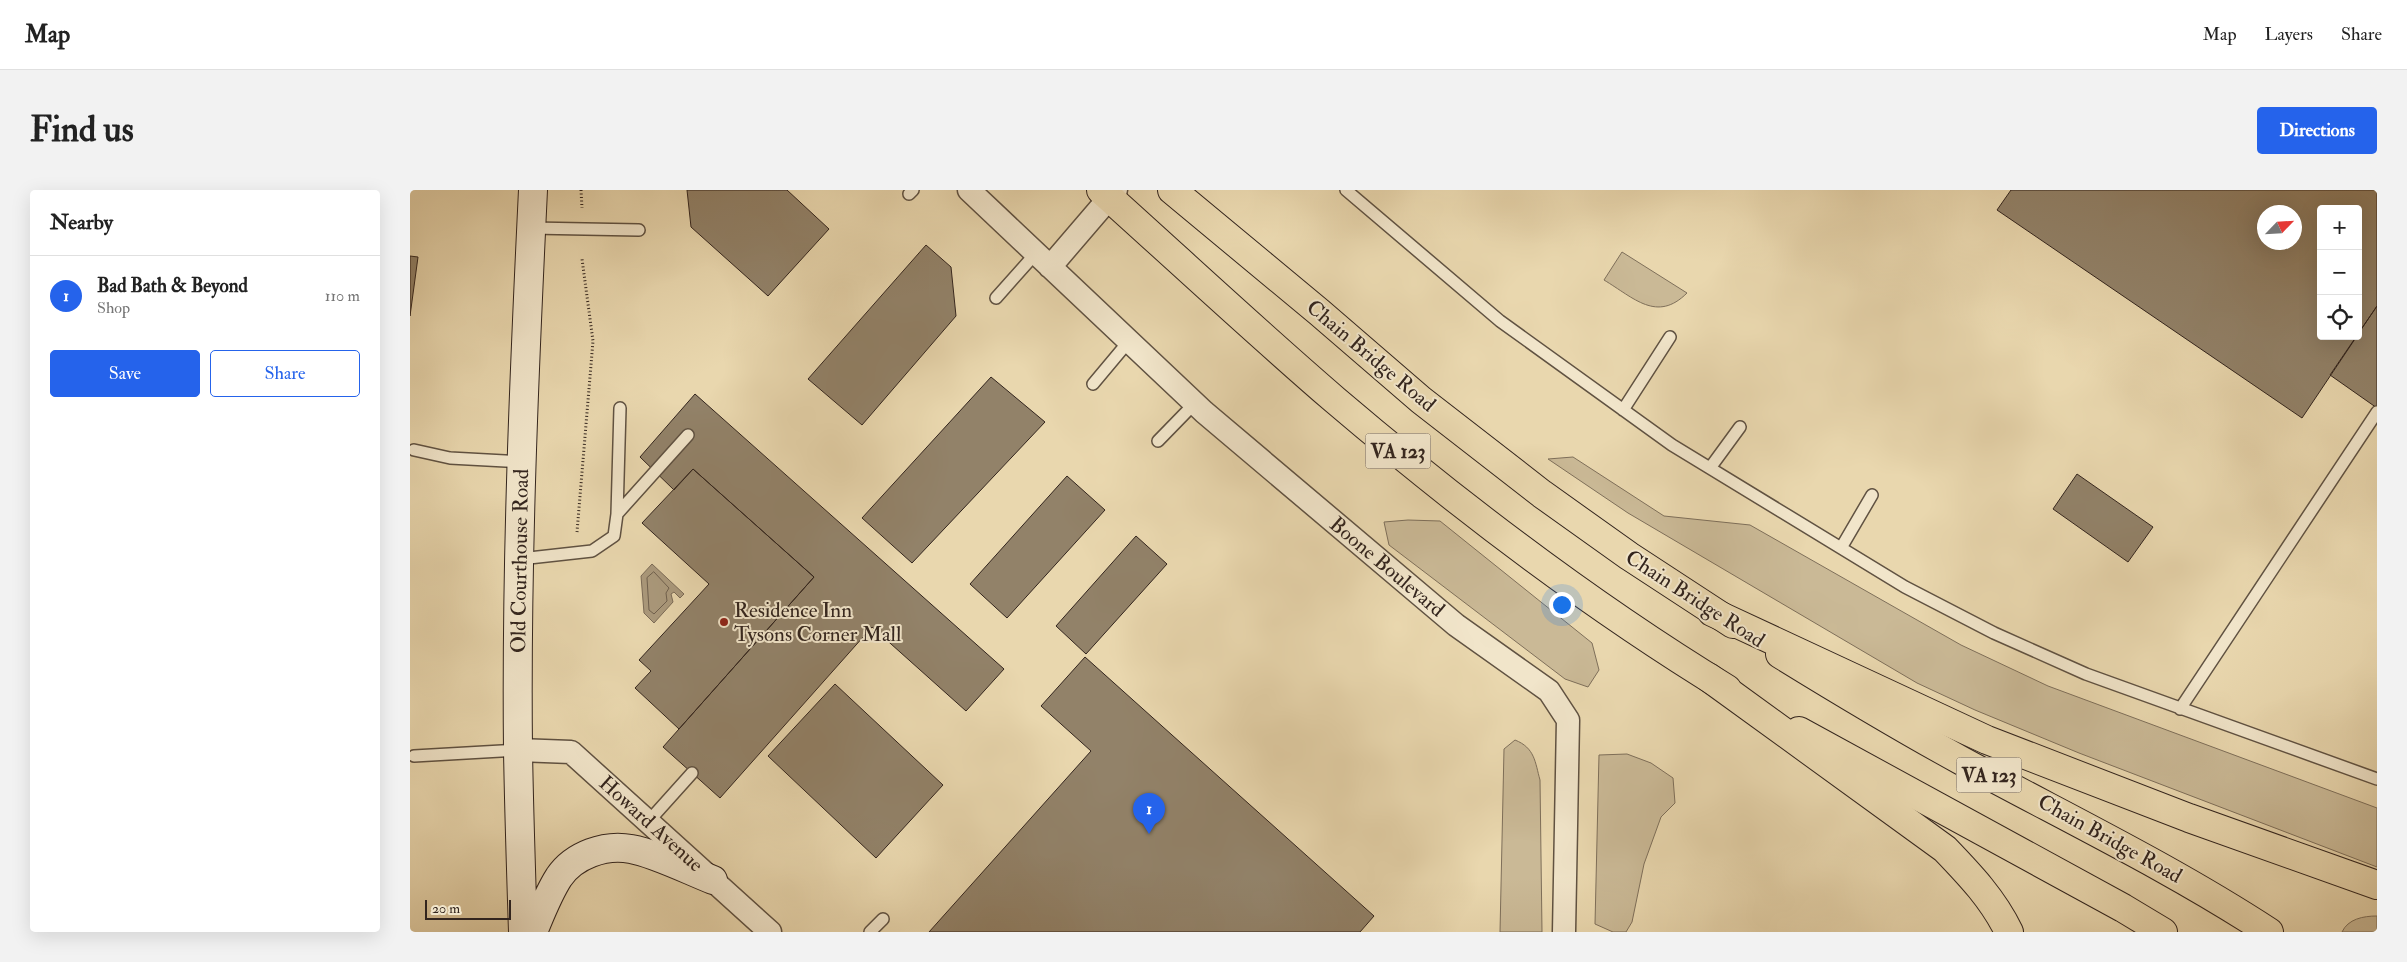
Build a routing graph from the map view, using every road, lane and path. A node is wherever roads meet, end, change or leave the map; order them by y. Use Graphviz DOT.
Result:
graph roads {
  1 [pos="533,190"];
  2 [pos="581,190"];
  3 [pos="969,190"];
  4 [pos="1172,190"];
  5 [pos="1346,190"];
  6 [pos="1109,192"];
  7 [pos="583,214"];
  8 [pos="531,228"];
  9 [pos="639,230"];
  10 [pos="582,259"];
  11 [pos="1043,260"];
  12 [pos="996,298"];
  13 [pos="1670,337"];
  14 [pos="1129,341"];
  15 [pos="1093,384"];
  16 [pos="1195,403"];
  17 [pos="620,408"];
  18 [pos="1623,410"];
  19 [pos="2377,412"];
  20 [pos="1740,427"];
  21 [pos="688,435"];
  22 [pos="1158,441"];
  23 [pos="414,450"];
  24 [pos="522,462"];
  25 [pos="1710,468"];
  26 [pos="1872,495"];
  27 [pos="617,514"];
  28 [pos="577,532"];
  29 [pos="1841,548"];
  30 [pos="520,559"];
  31 [pos="1712,612"];
  32 [pos="1708,677"];
  33 [pos="2180,708"];
  34 [pos="518,750"];
  35 [pos="414,756"];
  36 [pos="692,772"];
  37 [pos="2377,779"];
  38 [pos="648,822"];
  39 [pos="713,880"];
  40 [pos="2377,885"];
  41 [pos="882,919"];
  42 [pos="523,932"];
  43 [pos="533,932"];
  44 [pos="770,932"];
  45 [pos="870,932"];
  46 [pos="1564,932"];
  47 [pos="2010,932"];
  48 [pos="2163,932"];
  49 [pos="2269,932"];
  1 -- 8 [label="main road, Old Courthouse Road"];
  2 -- 7 [label="path"];
  3 -- 11 [label="street, Boone Boulevard"];
  4 -- 31 [label="main road, Chain Bridge Road / VA 123"];
  5 -- 18 [label="lane"];
  6 -- 11 [label="street"];
  6 -- 32 [label="main road, VA 123"];
  8 -- 9 [label="lane"];
  8 -- 24 [label="main road, Old Courthouse Road"];
  10 -- 28 [label="path"];
  11 -- 12 [label="lane"];
  11 -- 14 [label="street, Boone Boulevard"];
  13 -- 18 [label="lane"];
  14 -- 15 [label="lane"];
  14 -- 16 [label="street, Boone Boulevard"];
  16 -- 22 [label="lane"];
  16 -- 46 [label="street, Boone Boulevard"];
  17 -- 27 [label="lane"];
  18 -- 25 [label="lane"];
  19 -- 33 [label="lane"];
  20 -- 25 [label="lane"];
  21 -- 27 [label="lane"];
  23 -- 24 [label="lane"];
  24 -- 30 [label="main road, Old Courthouse Road"];
  25 -- 29 [label="lane"];
  26 -- 29 [label="lane"];
  27 -- 30 [label="lane"];
  29 -- 33 [label="lane"];
  30 -- 34 [label="main road, Old Courthouse Road"];
  31 -- 40 [label="main road"];
  31 -- 49 [label="main road, Chain Bridge Road / VA 123"];
  32 -- 47 [label="main road"];
  32 -- 48 [label="main road, VA 123"];
  33 -- 37 [label="lane"];
  34 -- 35 [label="lane"];
  34 -- 38 [label="street, Howard Avenue"];
  34 -- 42 [label="main road, Old Courthouse Road"];
  36 -- 38 [label="lane"];
  38 -- 39 [label="street, Howard Avenue"];
  39 -- 43 [label="main road"];
  39 -- 44 [label="street, Howard Avenue"];
  41 -- 45 [label="lane"];
}
